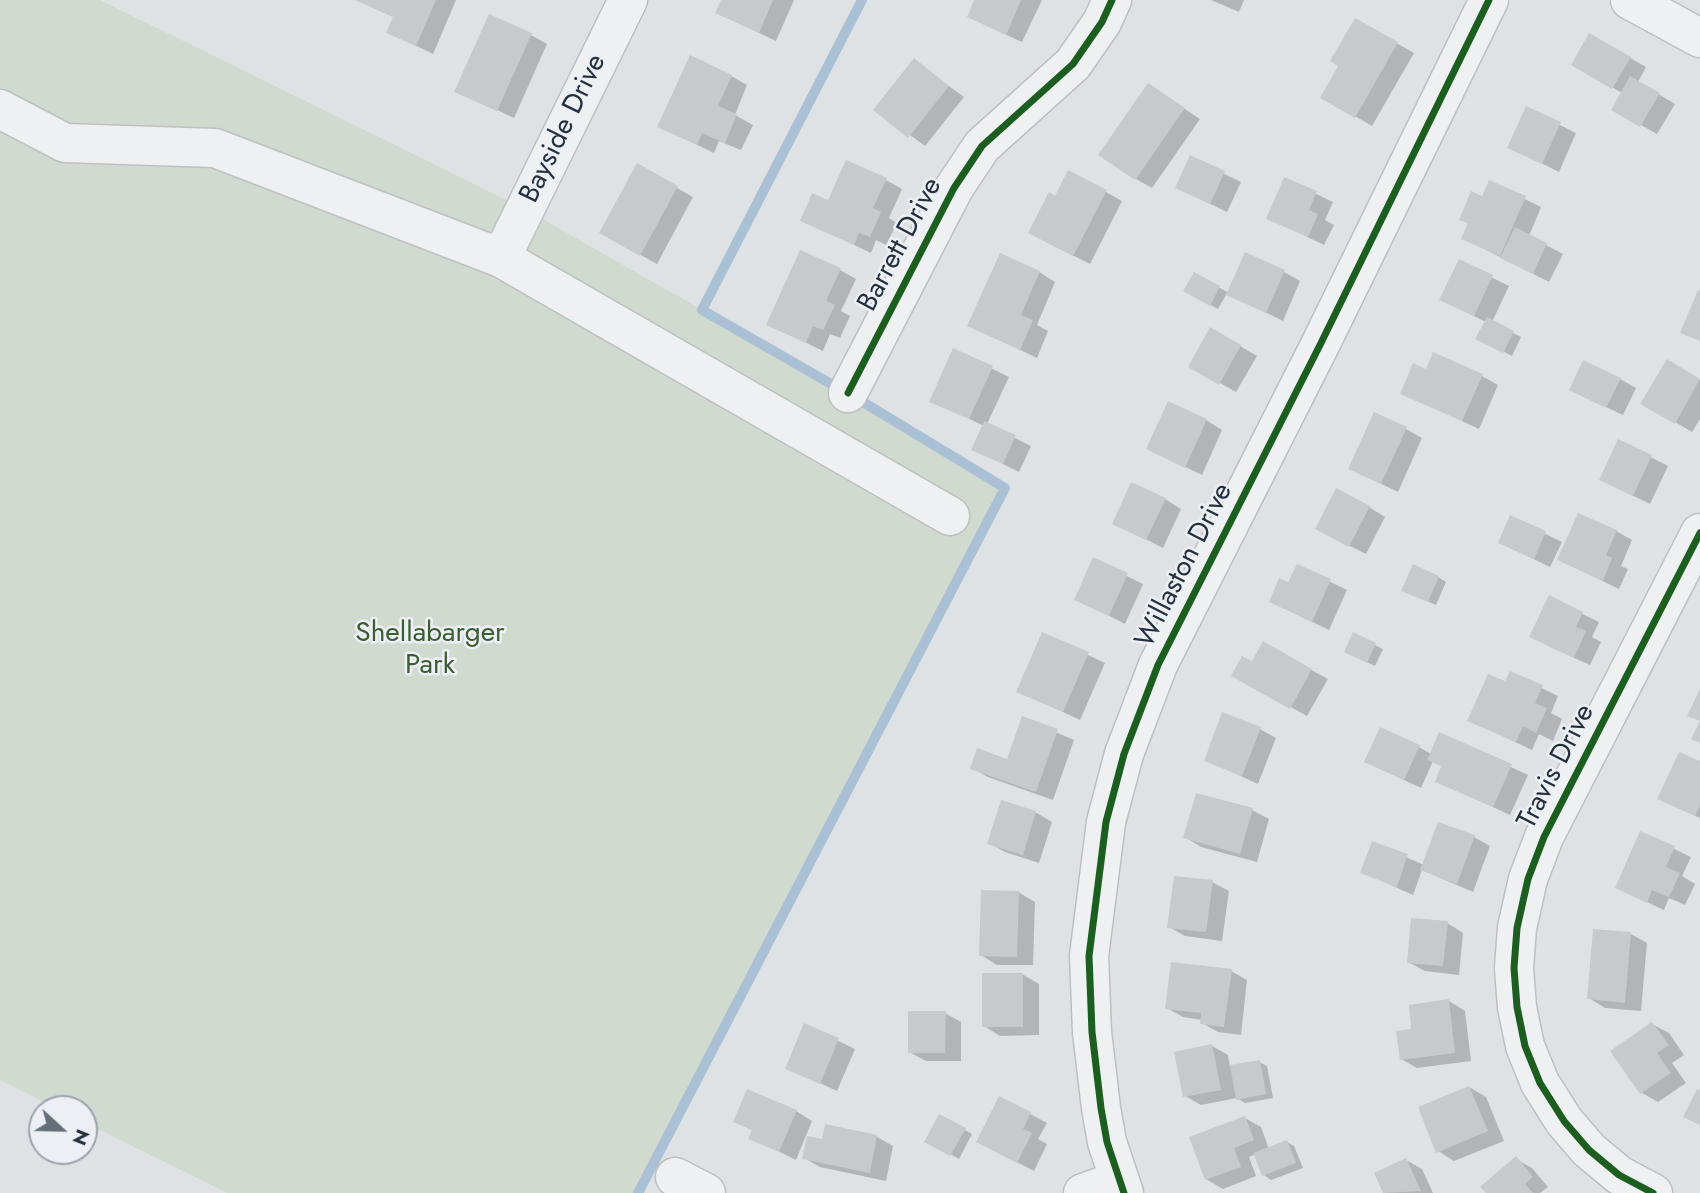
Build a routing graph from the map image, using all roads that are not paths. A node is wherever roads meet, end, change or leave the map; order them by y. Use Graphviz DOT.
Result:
graph roads {
  1 [pos="1112,0"];
  2 [pos="1489,0"];
  3 [pos="1630,0"];
  4 [pos="620,3"];
  5 [pos="1700,38"];
  6 [pos="0,109"];
  7 [pos="501,258"];
  8 [pos="848,393"];
  9 [pos="950,516"];
  10 [pos="1700,533"];
  11 [pos="1121,1186"];
  12 [pos="1083,1193"];
  13 [pos="1654,1193"];
  1 -- 8 [label="street, Barrett Drive"];
  2 -- 11 [label="street, Willaston Drive"];
  3 -- 5 [label="street"];
  4 -- 7 [label="street, Bayside Drive"];
  6 -- 7 [label="street"];
  7 -- 9 [label="street"];
  10 -- 13 [label="street, Travis Drive"];
  11 -- 12 [label="street"];
}
